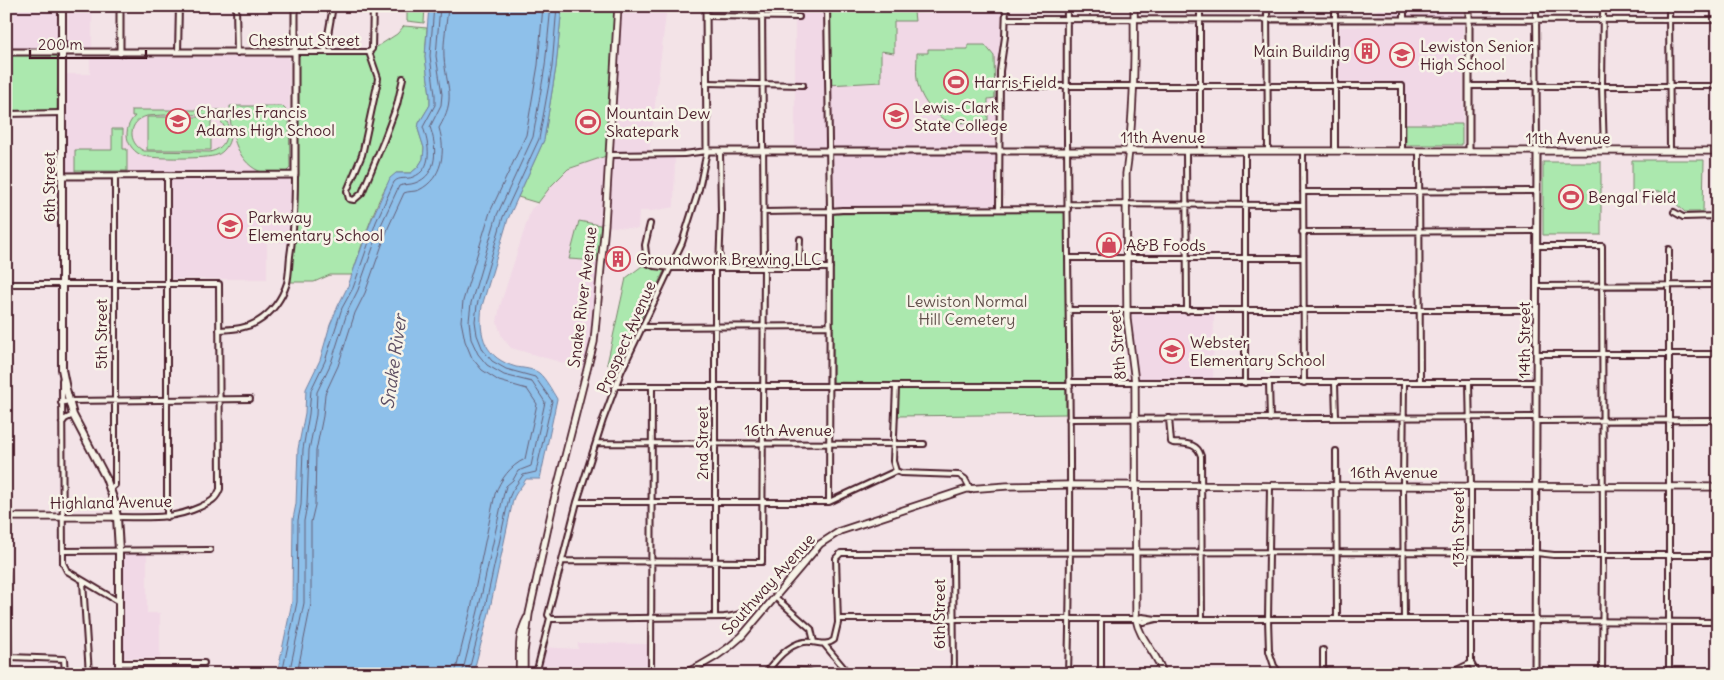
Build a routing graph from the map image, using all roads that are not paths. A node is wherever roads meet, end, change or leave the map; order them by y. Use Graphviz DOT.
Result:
graph roads {
  1 [pos="62,6"];
  2 [pos="120,6"];
  3 [pos="179,6"];
  4 [pos="236,6"];
  5 [pos="295,6"];
  6 [pos="333,6"];
  7 [pos="372,6"];
  8 [pos="618,6"];
  9 [pos="706,6"];
  10 [pos="762,6"];
  11 [pos="827,6"];
  12 [pos="1006,6"];
  13 [pos="1067,6"];
  14 [pos="1134,6"];
  15 [pos="1200,6"];
  16 [pos="1268,6"];
  17 [pos="1335,6"];
  18 [pos="1404,6"];
  19 [pos="1469,6"];
  20 [pos="1536,6"];
  21 [pos="1603,6"];
  22 [pos="1670,6"];
  23 [pos="706,16"];
  24 [pos="762,17"];
  25 [pos="799,17"];
  26 [pos="1200,18"];
  27 [pos="1268,18"];
  28 [pos="1468,18"];
  29 [pos="1006,19"];
  30 [pos="1067,19"];
  31 [pos="1134,19"];
  32 [pos="1335,19"];
  33 [pos="1404,19"];
  34 [pos="1536,19"];
  35 [pos="1603,19"];
  36 [pos="1670,20"];
  37 [pos="1718,20"];
  38 [pos="6,52"];
  39 [pos="62,52"];
  40 [pos="178,52"];
  41 [pos="236,52"];
  42 [pos="295,52"];
  43 [pos="325,52"];
  44 [pos="369,52"];
  45 [pos="120,53"];
  46 [pos="404,78"];
  47 [pos="706,83"];
  48 [pos="762,84"];
  49 [pos="803,85"];
  50 [pos="1000,86"];
  51 [pos="1067,86"];
  52 [pos="1134,86"];
  53 [pos="1200,86"];
  54 [pos="1268,86"];
  55 [pos="1334,86"];
  56 [pos="1469,86"];
  57 [pos="1536,86"];
  58 [pos="1602,86"];
  59 [pos="1670,86"];
  60 [pos="1718,86"];
  61 [pos="6,114"];
  62 [pos="62,114"];
  63 [pos="706,151"];
  64 [pos="828,151"];
  65 [pos="1000,151"];
  66 [pos="1066,151"];
  67 [pos="1130,151"];
  68 [pos="1186,151"];
  69 [pos="1200,151"];
  70 [pos="1245,151"];
  71 [pos="1268,151"];
  72 [pos="1303,151"];
  73 [pos="1335,151"];
  74 [pos="1402,151"];
  75 [pos="1419,151"];
  76 [pos="1469,151"];
  77 [pos="1537,151"];
  78 [pos="1604,151"];
  79 [pos="1670,151"];
  80 [pos="1718,151"];
  81 [pos="720,152"];
  82 [pos="762,152"];
  83 [pos="609,155"];
  84 [pos="167,175"];
  85 [pos="295,175"];
  86 [pos="62,176"];
  87 [pos="115,176"];
  88 [pos="1303,192"];
  89 [pos="1420,192"];
  90 [pos="1536,192"];
  91 [pos="1127,204"];
  92 [pos="1245,204"];
  93 [pos="1187,205"];
  94 [pos="1302,205"];
  95 [pos="1068,207"];
  96 [pos="999,208"];
  97 [pos="830,211"];
  98 [pos="763,212"];
  99 [pos="1674,212"];
  100 [pos="1718,216"];
  101 [pos="650,224"];
  102 [pos="1536,231"];
  103 [pos="1302,232"];
  104 [pos="1420,232"];
  105 [pos="800,239"];
  106 [pos="1536,246"];
  107 [pos="1669,249"];
  108 [pos="1069,258"];
  109 [pos="1127,258"];
  110 [pos="1187,258"];
  111 [pos="1246,258"];
  112 [pos="1303,258"];
  113 [pos="764,267"];
  114 [pos="672,268"];
  115 [pos="717,268"];
  116 [pos="800,268"];
  117 [pos="830,268"];
  118 [pos="6,284"];
  119 [pos="62,284"];
  120 [pos="115,284"];
  121 [pos="167,284"];
  122 [pos="1669,285"];
  123 [pos="1718,285"];
  124 [pos="1536,286"];
  125 [pos="1602,286"];
  126 [pos="1070,310"];
  127 [pos="1127,310"];
  128 [pos="1246,310"];
  129 [pos="1303,310"];
  130 [pos="1419,310"];
  131 [pos="1536,310"];
  132 [pos="1187,311"];
  133 [pos="715,326"];
  134 [pos="762,326"];
  135 [pos="830,326"];
  136 [pos="642,327"];
  137 [pos="219,330"];
  138 [pos="1536,354"];
  139 [pos="1602,354"];
  140 [pos="1670,354"];
  141 [pos="1718,354"];
  142 [pos="62,368"];
  143 [pos="1135,382"];
  144 [pos="1404,382"];
  145 [pos="1420,382"];
  146 [pos="1470,382"];
  147 [pos="1536,382"];
  148 [pos="1245,383"];
  149 [pos="1269,383"];
  150 [pos="1304,383"];
  151 [pos="1336,383"];
  152 [pos="1070,384"];
  153 [pos="762,385"];
  154 [pos="617,386"];
  155 [pos="652,386"];
  156 [pos="715,386"];
  157 [pos="830,386"];
  158 [pos="896,386"];
  159 [pos="115,400"];
  160 [pos="220,400"];
  161 [pos="250,400"];
  162 [pos="68,401"];
  163 [pos="167,401"];
  164 [pos="61,403"];
  165 [pos="73,415"];
  166 [pos="1469,417"];
  167 [pos="1135,418"];
  168 [pos="1170,418"];
  169 [pos="1336,418"];
  170 [pos="1404,418"];
  171 [pos="1069,419"];
  172 [pos="1270,419"];
  173 [pos="1536,419"];
  174 [pos="1718,420"];
  175 [pos="1602,421"];
  176 [pos="1669,421"];
  177 [pos="62,423"];
  178 [pos="596,443"];
  179 [pos="651,444"];
  180 [pos="715,444"];
  181 [pos="762,444"];
  182 [pos="829,444"];
  183 [pos="894,444"];
  184 [pos="924,444"];
  185 [pos="1336,451"];
  186 [pos="896,471"];
  187 [pos="1070,485"];
  188 [pos="1135,485"];
  189 [pos="1202,485"];
  190 [pos="1270,486"];
  191 [pos="1336,486"];
  192 [pos="1402,486"];
  193 [pos="1471,486"];
  194 [pos="1537,486"];
  195 [pos="1602,487"];
  196 [pos="1668,487"];
  197 [pos="1718,487"];
  198 [pos="110,490"];
  199 [pos="971,490"];
  200 [pos="577,502"];
  201 [pos="829,502"];
  202 [pos="652,503"];
  203 [pos="715,503"];
  204 [pos="762,503"];
  205 [pos="6,517"];
  206 [pos="62,517"];
  207 [pos="117,517"];
  208 [pos="167,517"];
  209 [pos="119,550"];
  210 [pos="210,550"];
  211 [pos="63,551"];
  212 [pos="1202,552"];
  213 [pos="1270,552"];
  214 [pos="1404,552"];
  215 [pos="1470,552"];
  216 [pos="1070,553"];
  217 [pos="1134,553"];
  218 [pos="1337,553"];
  219 [pos="1536,553"];
  220 [pos="954,554"];
  221 [pos="1603,554"];
  222 [pos="1669,555"];
  223 [pos="1718,555"];
  224 [pos="562,561"];
  225 [pos="651,561"];
  226 [pos="715,561"];
  227 [pos="6,572"];
  228 [pos="83,582"];
  229 [pos="775,597"];
  230 [pos="754,601"];
  231 [pos="119,602"];
  232 [pos="529,614"];
  233 [pos="715,617"];
  234 [pos="550,618"];
  235 [pos="651,618"];
  236 [pos="838,619"];
  237 [pos="954,619"];
  238 [pos="1069,619"];
  239 [pos="1101,619"];
  240 [pos="1136,619"];
  241 [pos="1202,619"];
  242 [pos="1268,619"];
  243 [pos="1336,619"];
  244 [pos="1404,619"];
  245 [pos="1471,619"];
  246 [pos="1536,620"];
  247 [pos="1602,621"];
  248 [pos="1669,621"];
  249 [pos="1716,622"];
  250 [pos="814,642"];
  251 [pos="824,644"];
  252 [pos="1323,650"];
  253 [pos="10,657"];
  254 [pos="120,663"];
  255 [pos="204,663"];
  256 [pos="1471,663"];
  257 [pos="766,672"];
  258 [pos="10,674"];
  259 [pos="65,674"];
  260 [pos="89,674"];
  261 [pos="119,674"];
  262 [pos="519,674"];
  263 [pos="524,674"];
  264 [pos="536,674"];
  265 [pos="652,674"];
  266 [pos="683,674"];
  267 [pos="816,674"];
  268 [pos="849,674"];
  269 [pos="954,674"];
  270 [pos="1068,674"];
  271 [pos="1101,674"];
  272 [pos="1163,674"];
  273 [pos="1280,674"];
  274 [pos="1323,674"];
  275 [pos="1448,674"];
  276 [pos="1477,674"];
  277 [pos="1535,674"];
  278 [pos="1602,674"];
  279 [pos="1669,674"];
  1 -- 39 [label="main road, 6th Street"];
  2 -- 45 [label="street"];
  3 -- 40 [label="street"];
  4 -- 41 [label="street"];
  5 -- 42 [label="street"];
  6 -- 43 [label="street"];
  7 -- 44 [label="street"];
  8 -- 83 [label="main road, Snake River Avenue"];
  9 -- 23 [label="street, Prospect Avenue"];
  10 -- 24 [label="street"];
  11 -- 64 [label="street"];
  12 -- 29 [label="street"];
  13 -- 30 [label="street"];
  14 -- 31 [label="main road, 8th Street"];
  15 -- 26 [label="street"];
  16 -- 27 [label="street"];
  17 -- 32 [label="street"];
  18 -- 33 [label="street"];
  19 -- 28 [label="street"];
  20 -- 34 [label="street, 14th Street"];
  21 -- 35 [label="street"];
  22 -- 36 [label="street"];
  23 -- 24 [label="street"];
  23 -- 47 [label="street, Prospect Avenue"];
  24 -- 25 [label="street"];
  24 -- 48 [label="street"];
  26 -- 27 [label="street"];
  26 -- 31 [label="street"];
  26 -- 53 [label="street"];
  27 -- 32 [label="street"];
  27 -- 54 [label="street"];
  28 -- 33 [label="street"];
  28 -- 34 [label="street"];
  28 -- 56 [label="street"];
  29 -- 30 [label="street"];
  29 -- 50 [label="street"];
  30 -- 31 [label="street"];
  30 -- 51 [label="street"];
  31 -- 52 [label="main road, 8th Street"];
  32 -- 33 [label="street"];
  32 -- 55 [label="street"];
  34 -- 35 [label="street"];
  34 -- 57 [label="street, 14th Street"];
  35 -- 36 [label="street"];
  35 -- 58 [label="street"];
  36 -- 37 [label="street"];
  36 -- 59 [label="street"];
  38 -- 39 [label="street, Chestnut Street"];
  39 -- 45 [label="street, Chestnut Street"];
  39 -- 62 [label="main road, 6th Street"];
  40 -- 41 [label="street, Chestnut Street"];
  40 -- 45 [label="street, Chestnut Street"];
  41 -- 42 [label="street, Chestnut Street"];
  42 -- 43 [label="street, Chestnut Street"];
  42 -- 85 [label="street"];
  43 -- 44 [label="street, Chestnut Street"];
  44 -- 46 [label="street, Chestnut Street"];
  47 -- 48 [label="street"];
  47 -- 63 [label="street, Prospect Avenue"];
  48 -- 49 [label="street"];
  48 -- 82 [label="street"];
  50 -- 51 [label="street"];
  50 -- 65 [label="street"];
  51 -- 52 [label="street"];
  51 -- 66 [label="street"];
  52 -- 53 [label="street"];
  52 -- 67 [label="main road, 8th Street"];
  53 -- 54 [label="street"];
  53 -- 69 [label="street"];
  54 -- 55 [label="street"];
  54 -- 71 [label="street"];
  55 -- 73 [label="street"];
  55 -- 74 [label="street"];
  56 -- 57 [label="street"];
  56 -- 76 [label="street"];
  57 -- 58 [label="street"];
  57 -- 77 [label="street, 14th Street"];
  58 -- 59 [label="street"];
  58 -- 78 [label="street"];
  59 -- 60 [label="street"];
  59 -- 79 [label="street"];
  61 -- 62 [label="street"];
  62 -- 86 [label="main road, 6th Street"];
  63 -- 81 [label="street, 11th Avenue"];
  63 -- 83 [label="street, 11th Avenue"];
  63 -- 114 [label="street, Prospect Avenue"];
  64 -- 65 [label="street, 11th Avenue"];
  64 -- 82 [label="street, 11th Avenue"];
  64 -- 97 [label="street"];
  65 -- 66 [label="street, 11th Avenue"];
  65 -- 96 [label="street"];
  66 -- 67 [label="street, 11th Avenue"];
  66 -- 95 [label="street"];
  67 -- 68 [label="main road, 11th Avenue"];
  67 -- 91 [label="main road, 8th Street"];
  68 -- 69 [label="main road, 11th Avenue"];
  68 -- 93 [label="street"];
  69 -- 70 [label="main road, 11th Avenue"];
  70 -- 71 [label="main road, 11th Avenue"];
  70 -- 92 [label="street"];
  71 -- 72 [label="main road, 11th Avenue"];
  72 -- 73 [label="main road, 11th Avenue"];
  72 -- 88 [label="street"];
  73 -- 74 [label="main road, 11th Avenue"];
  74 -- 75 [label="main road, 11th Avenue"];
  75 -- 76 [label="main road, 11th Avenue"];
  75 -- 89 [label="street"];
  76 -- 77 [label="main road, 11th Avenue"];
  77 -- 78 [label="main road, 11th Avenue"];
  77 -- 90 [label="street, 14th Street"];
  78 -- 79 [label="main road, 11th Avenue"];
  79 -- 80 [label="main road, 11th Avenue"];
  81 -- 82 [label="street, 11th Avenue"];
  81 -- 115 [label="street, 2nd Street"];
  82 -- 98 [label="street"];
  83 -- 232 [label="main road, Snake River Avenue"];
  84 -- 85 [label="street"];
  84 -- 87 [label="street"];
  84 -- 121 [label="street"];
  85 -- 137 [label="street"];
  86 -- 87 [label="street"];
  86 -- 119 [label="main road, 6th Street"];
  87 -- 120 [label="street, 5th Street"];
  88 -- 89 [label="street"];
  88 -- 94 [label="street"];
  89 -- 90 [label="street"];
  89 -- 104 [label="street"];
  90 -- 102 [label="street, 14th Street"];
  91 -- 93 [label="street"];
  91 -- 95 [label="street"];
  91 -- 109 [label="main road, 8th Street"];
  92 -- 93 [label="street"];
  92 -- 94 [label="street"];
  92 -- 111 [label="street"];
  93 -- 110 [label="street"];
  94 -- 103 [label="street"];
  95 -- 96 [label="street"];
  95 -- 108 [label="street"];
  96 -- 97 [label="street"];
  97 -- 98 [label="street"];
  97 -- 117 [label="street"];
  98 -- 113 [label="street"];
  99 -- 100 [label="street"];
  101 -- 114 [label="street"];
  102 -- 104 [label="street"];
  102 -- 106 [label="street, 14th Street"];
  103 -- 104 [label="street"];
  103 -- 112 [label="street"];
  104 -- 130 [label="street"];
  105 -- 116 [label="street"];
  106 -- 124 [label="street, 14th Street"];
  106 -- 125 [label="street"];
  107 -- 122 [label="street"];
  108 -- 109 [label="street"];
  108 -- 126 [label="street"];
  109 -- 110 [label="street"];
  109 -- 127 [label="main road, 8th Street"];
  110 -- 111 [label="street"];
  110 -- 132 [label="street"];
  111 -- 112 [label="street"];
  111 -- 128 [label="street"];
  112 -- 129 [label="street"];
  113 -- 115 [label="street"];
  113 -- 116 [label="street"];
  113 -- 134 [label="street"];
  114 -- 115 [label="street"];
  114 -- 136 [label="street, Prospect Avenue"];
  115 -- 133 [label="street, 2nd Street"];
  116 -- 117 [label="street"];
  117 -- 135 [label="street"];
  118 -- 119 [label="street"];
  119 -- 120 [label="street"];
  119 -- 142 [label="main road, 6th Street"];
  120 -- 121 [label="street"];
  120 -- 159 [label="street, 5th Street"];
  121 -- 137 [label="street"];
  121 -- 163 [label="street"];
  122 -- 123 [label="street"];
  122 -- 125 [label="street"];
  122 -- 140 [label="street"];
  124 -- 125 [label="street"];
  124 -- 131 [label="street, 14th Street"];
  125 -- 139 [label="street"];
  126 -- 127 [label="street"];
  126 -- 152 [label="street"];
  127 -- 132 [label="street"];
  127 -- 143 [label="main road, 8th Street"];
  128 -- 129 [label="street"];
  128 -- 132 [label="street"];
  128 -- 148 [label="street"];
  129 -- 130 [label="street"];
  129 -- 150 [label="street"];
  130 -- 131 [label="street"];
  130 -- 145 [label="street"];
  131 -- 138 [label="street, 14th Street"];
  133 -- 134 [label="street"];
  133 -- 136 [label="street"];
  133 -- 156 [label="street, 2nd Street"];
  134 -- 135 [label="street"];
  134 -- 153 [label="street"];
  135 -- 157 [label="street"];
  136 -- 154 [label="street, Prospect Avenue"];
  137 -- 160 [label="street"];
  138 -- 139 [label="street"];
  138 -- 147 [label="street, 14th Street"];
  139 -- 140 [label="street"];
  139 -- 175 [label="street"];
  140 -- 141 [label="street"];
  140 -- 176 [label="street"];
  142 -- 162 [label="main road, 6th Street"];
  142 -- 164 [label="street, 6th Street"];
  143 -- 148 [label="street"];
  143 -- 152 [label="street"];
  143 -- 167 [label="main road, 8th Street"];
  144 -- 145 [label="street"];
  144 -- 151 [label="street"];
  144 -- 170 [label="street"];
  145 -- 146 [label="street"];
  146 -- 147 [label="street"];
  146 -- 166 [label="street, 13th Street"];
  147 -- 173 [label="street, 14th Street"];
  148 -- 149 [label="street"];
  149 -- 150 [label="street"];
  149 -- 172 [label="street"];
  150 -- 151 [label="street"];
  151 -- 169 [label="street"];
  152 -- 158 [label="street"];
  152 -- 171 [label="street"];
  153 -- 156 [label="street"];
  153 -- 157 [label="street"];
  153 -- 181 [label="street"];
  154 -- 155 [label="street"];
  154 -- 178 [label="street, Prospect Avenue"];
  155 -- 156 [label="street"];
  155 -- 179 [label="street"];
  156 -- 180 [label="street, 2nd Street"];
  157 -- 158 [label="street"];
  157 -- 182 [label="street"];
  158 -- 183 [label="street"];
  159 -- 162 [label="street"];
  159 -- 163 [label="street"];
  159 -- 198 [label="street, 5th Street"];
  160 -- 161 [label="street"];
  160 -- 163 [label="street"];
  160 -- 208 [label="street, Highland Avenue"];
  162 -- 164 [label="street"];
  162 -- 165 [label="main road, 6th Street"];
  163 -- 208 [label="street"];
  164 -- 177 [label="street, 6th Street"];
  165 -- 177 [label="street"];
  165 -- 198 [label="main road, 6th Street"];
  166 -- 170 [label="street"];
  166 -- 173 [label="street"];
  166 -- 193 [label="street, 13th Street"];
  167 -- 168 [label="street"];
  167 -- 171 [label="street"];
  167 -- 188 [label="main road, 8th Street"];
  168 -- 172 [label="street"];
  168 -- 189 [label="street"];
  169 -- 170 [label="street"];
  169 -- 172 [label="street"];
  170 -- 192 [label="street"];
  171 -- 187 [label="street"];
  173 -- 175 [label="street"];
  173 -- 194 [label="street, 14th Street"];
  174 -- 176 [label="street"];
  175 -- 176 [label="street"];
  175 -- 195 [label="street"];
  176 -- 196 [label="street"];
  177 -- 206 [label="street, 6th Street"];
  178 -- 179 [label="street, 16th Avenue"];
  178 -- 200 [label="street, Prospect Avenue"];
  179 -- 180 [label="street, 16th Avenue"];
  179 -- 202 [label="street"];
  180 -- 181 [label="street, 16th Avenue"];
  180 -- 203 [label="street, 2nd Street"];
  181 -- 182 [label="street, 16th Avenue"];
  181 -- 204 [label="street"];
  182 -- 183 [label="street, 16th Avenue"];
  182 -- 201 [label="street"];
  183 -- 184 [label="street, 16th Avenue"];
  183 -- 186 [label="street"];
  185 -- 191 [label="street"];
  186 -- 199 [label="street"];
  186 -- 201 [label="street"];
  187 -- 188 [label="main road, 16th Avenue"];
  187 -- 199 [label="main road, Southway Avenue"];
  187 -- 216 [label="street"];
  188 -- 189 [label="main road, 16th Avenue"];
  188 -- 217 [label="main road, 8th Street"];
  189 -- 190 [label="main road, 16th Avenue"];
  189 -- 212 [label="street"];
  190 -- 191 [label="main road, 16th Avenue"];
  190 -- 213 [label="street"];
  191 -- 192 [label="main road, 16th Avenue"];
  191 -- 218 [label="street"];
  192 -- 193 [label="main road, 16th Avenue"];
  192 -- 214 [label="street"];
  193 -- 194 [label="main road, 16th Avenue"];
  193 -- 215 [label="street, 13th Street"];
  194 -- 195 [label="main road, 16th Avenue"];
  194 -- 219 [label="street, 14th Street"];
  195 -- 196 [label="main road, 16th Avenue"];
  195 -- 221 [label="street"];
  196 -- 197 [label="main road, 16th Avenue"];
  196 -- 222 [label="street"];
  198 -- 207 [label="main road, 6th Street"];
  199 -- 229 [label="main road, Southway Avenue"];
  200 -- 202 [label="street"];
  200 -- 224 [label="street, Prospect Avenue"];
  201 -- 204 [label="street"];
  202 -- 203 [label="street"];
  202 -- 225 [label="street"];
  203 -- 204 [label="street"];
  203 -- 226 [label="street, 2nd Street"];
  204 -- 226 [label="street"];
  205 -- 206 [label="main road, Highland Avenue"];
  206 -- 207 [label="main road, Highland Avenue"];
  206 -- 211 [label="street, 6th Street"];
  207 -- 208 [label="street, Highland Avenue"];
  207 -- 209 [label="main road"];
  209 -- 210 [label="street"];
  209 -- 211 [label="street"];
  209 -- 231 [label="main road"];
  211 -- 228 [label="street, 6th Street"];
  212 -- 213 [label="street"];
  212 -- 217 [label="street"];
  212 -- 241 [label="street"];
  213 -- 218 [label="street"];
  213 -- 242 [label="street"];
  214 -- 215 [label="street"];
  214 -- 218 [label="street"];
  214 -- 244 [label="street"];
  215 -- 219 [label="street"];
  215 -- 245 [label="street, 13th Street"];
  216 -- 217 [label="street"];
  216 -- 220 [label="street"];
  216 -- 238 [label="street"];
  217 -- 240 [label="main road, 8th Street"];
  218 -- 243 [label="street"];
  219 -- 221 [label="street"];
  219 -- 246 [label="street, 14th Street"];
  220 -- 236 [label="street"];
  220 -- 237 [label="street, 6th Street"];
  221 -- 222 [label="street"];
  221 -- 247 [label="street"];
  222 -- 223 [label="street"];
  222 -- 248 [label="street"];
  224 -- 225 [label="street"];
  224 -- 234 [label="street, Prospect Avenue"];
  225 -- 226 [label="street"];
  225 -- 235 [label="street"];
  226 -- 233 [label="street, 2nd Street"];
  227 -- 253 [label="street"];
  228 -- 231 [label="street, 6th Street"];
  228 -- 260 [label="street"];
  229 -- 250 [label="street"];
  229 -- 266 [label="main road, Southway Avenue"];
  230 -- 233 [label="street"];
  231 -- 254 [label="main road"];
  232 -- 262 [label="main road, Snake River Avenue"];
  232 -- 263 [label="main road, Snake River Avenue"];
  233 -- 235 [label="street"];
  234 -- 235 [label="street"];
  234 -- 264 [label="street, Prospect Avenue"];
  235 -- 265 [label="street"];
  236 -- 237 [label="street"];
  236 -- 251 [label="street"];
  237 -- 238 [label="street"];
  237 -- 269 [label="street, 6th Street"];
  238 -- 239 [label="street"];
  238 -- 270 [label="street"];
  239 -- 240 [label="street"];
  239 -- 271 [label="street"];
  240 -- 241 [label="street"];
  240 -- 272 [label="main road, 8th Street"];
  241 -- 242 [label="street"];
  242 -- 243 [label="street"];
  242 -- 273 [label="street"];
  243 -- 244 [label="street"];
  244 -- 245 [label="street"];
  245 -- 246 [label="street"];
  245 -- 256 [label="street, 13th Street"];
  246 -- 247 [label="street"];
  246 -- 277 [label="street, 14th Street"];
  247 -- 248 [label="street"];
  247 -- 278 [label="street"];
  248 -- 249 [label="street"];
  248 -- 279 [label="street"];
  250 -- 251 [label="street"];
  250 -- 257 [label="street"];
  251 -- 268 [label="street"];
  252 -- 274 [label="street"];
  253 -- 258 [label="street"];
  253 -- 259 [label="street"];
  254 -- 255 [label="street"];
  254 -- 261 [label="main road"];
  256 -- 275 [label="street"];
  256 -- 276 [label="street, 13th Street"];
  257 -- 267 [label="street"];
}
